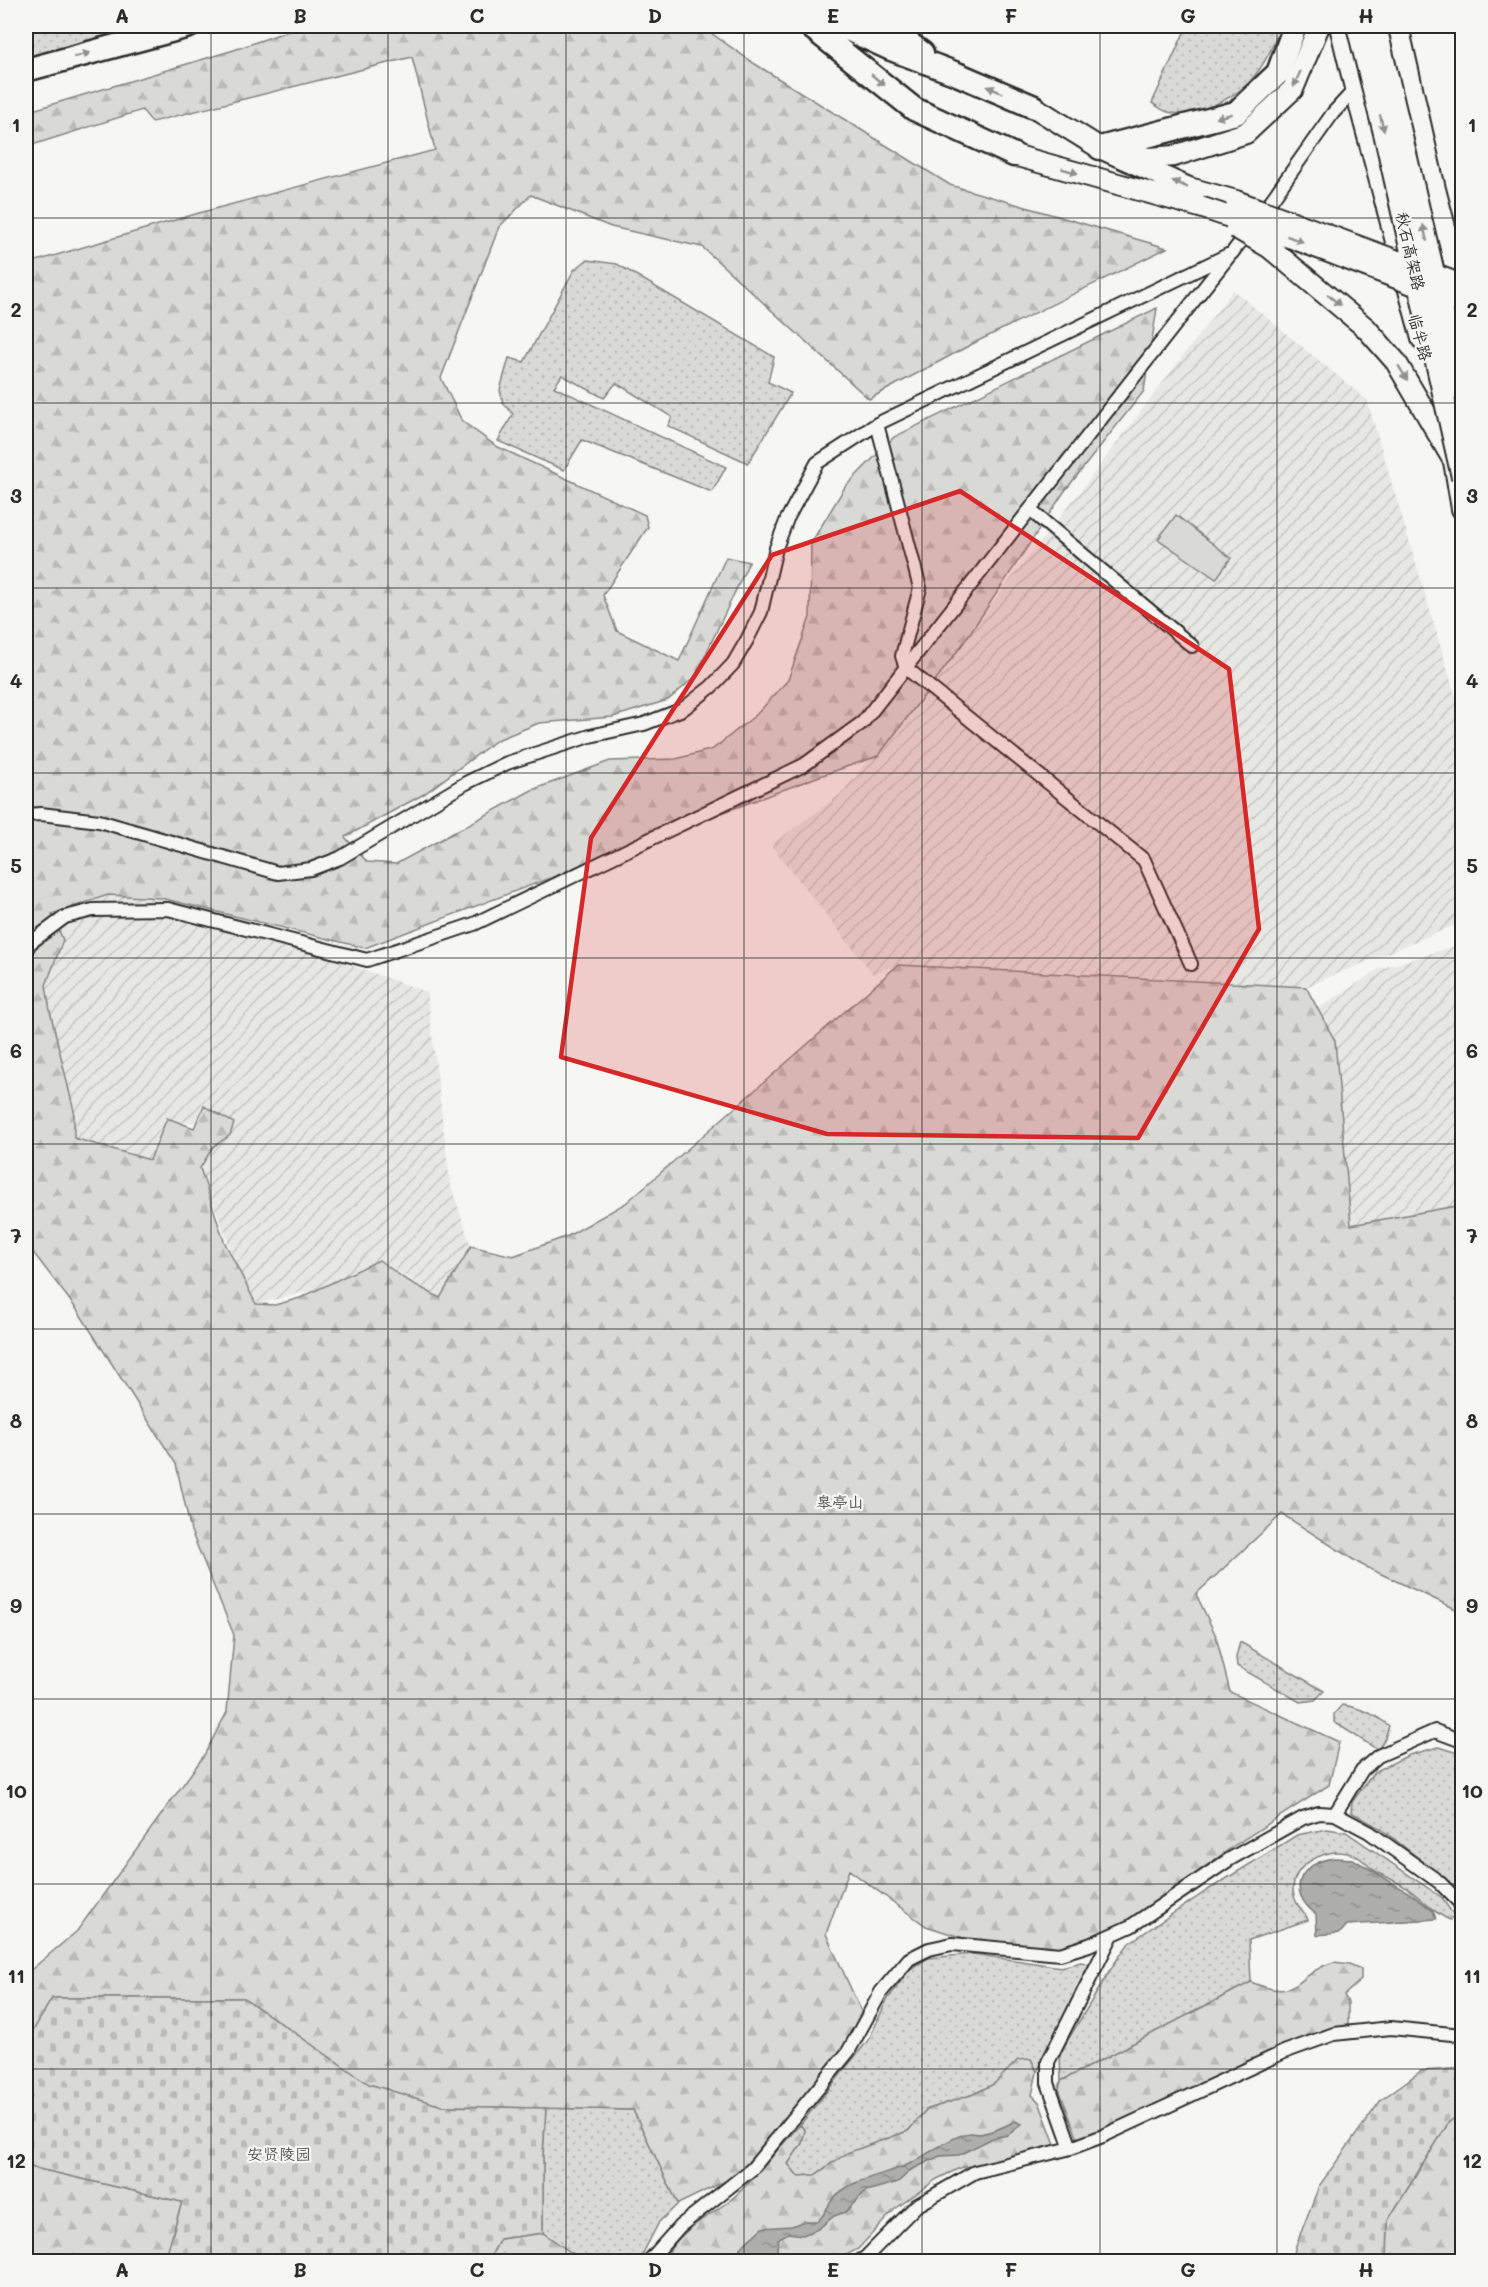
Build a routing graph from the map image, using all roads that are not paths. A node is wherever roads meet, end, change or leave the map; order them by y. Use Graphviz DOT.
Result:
graph roads {
  1 [pos="189,26"];
  2 [pos="794,26"];
  3 [pos="810,26"];
  4 [pos="886,26"];
  5 [pos="1295,26"];
  6 [pos="1319,26"];
  7 [pos="1340,26"];
  8 [pos="1357,26"];
  9 [pos="1376,26"];
  10 [pos="1398,26"];
  11 [pos="837,34"];
  12 [pos="1407,65"];
  13 [pos="26,70"];
  14 [pos="957,74"];
  15 [pos="1355,88"];
  16 [pos="1034,107"];
  17 [pos="1100,148"];
  18 [pos="1014,155"];
  19 [pos="1200,207"];
  20 [pos="1455,240"];
  21 [pos="1232,253"];
  22 [pos="1462,285"];
  23 [pos="1462,292"];
  24 [pos="1462,303"];
  25 [pos="1458,360"];
  26 [pos="1462,392"];
  27 [pos="877,424"];
  28 [pos="1459,470"];
  29 [pos="1462,509"];
  30 [pos="1030,510"];
  31 [pos="1192,646"];
  32 [pos="906,668"];
  33 [pos="26,815"];
  34 [pos="26,950"];
  35 [pos="1191,964"];
  36 [pos="1462,1741"];
  37 [pos="1335,1814"];
  38 [pos="1462,1909"];
  39 [pos="1111,1937"];
  40 [pos="1462,2035"];
  41 [pos="1071,2148"];
  42 [pos="648,2262"];
  43 [pos="858,2262"];
  13 -- 1 [label="highway, one-way"];
  2 -- 11 [label="highway"];
  3 -- 11 [label="highway"];
  4 -- 14 [label="highway"];
  5 -- 17 [label="highway, one-way"];
  6 -- 17 [label="main road, one-way"];
  7 -- 15 [label="main road, 临半路"];
  8 -- 28 [label="main road, 秋石高架路, one-way, bridge"];
  25 -- 9 [label="main road, 秋石高架路, one-way, bridge"];
  10 -- 12 [label="main road"];
  11 -- 14 [label="highway"];
  11 -- 18 [label="highway, one-way"];
  12 -- 15 [label="street"];
  12 -- 20 [label="main road"];
  16 -- 14 [label="highway, one-way"];
  15 -- 21 [label="street"];
  15 -- 28 [label="main road, 临半路"];
  16 -- 17 [label="main road"];
  22 -- 17 [label="main road, one-way, bridge"];
  18 -- 19 [label="main road, one-way"];
  19 -- 24 [label="main road, one-way, bridge"];
  19 -- 28 [label="main road, one-way, bridge"];
  20 -- 23 [label="main road"];
  21 -- 27 [label="street"];
  21 -- 30 [label="street"];
  25 -- 26 [label="main road, 秋石高架路, bridge"];
  27 -- 32 [label="street"];
  27 -- 33 [label="street"];
  28 -- 29 [label="main road, 临半路"];
  30 -- 31 [label="street"];
  30 -- 32 [label="street"];
  32 -- 34 [label="street"];
  32 -- 35 [label="street"];
  36 -- 37 [label="street"];
  37 -- 38 [label="street"];
  37 -- 39 [label="street"];
  39 -- 41 [label="street"];
  39 -- 42 [label="street"];
  40 -- 41 [label="street"];
  41 -- 43 [label="street"];
}
